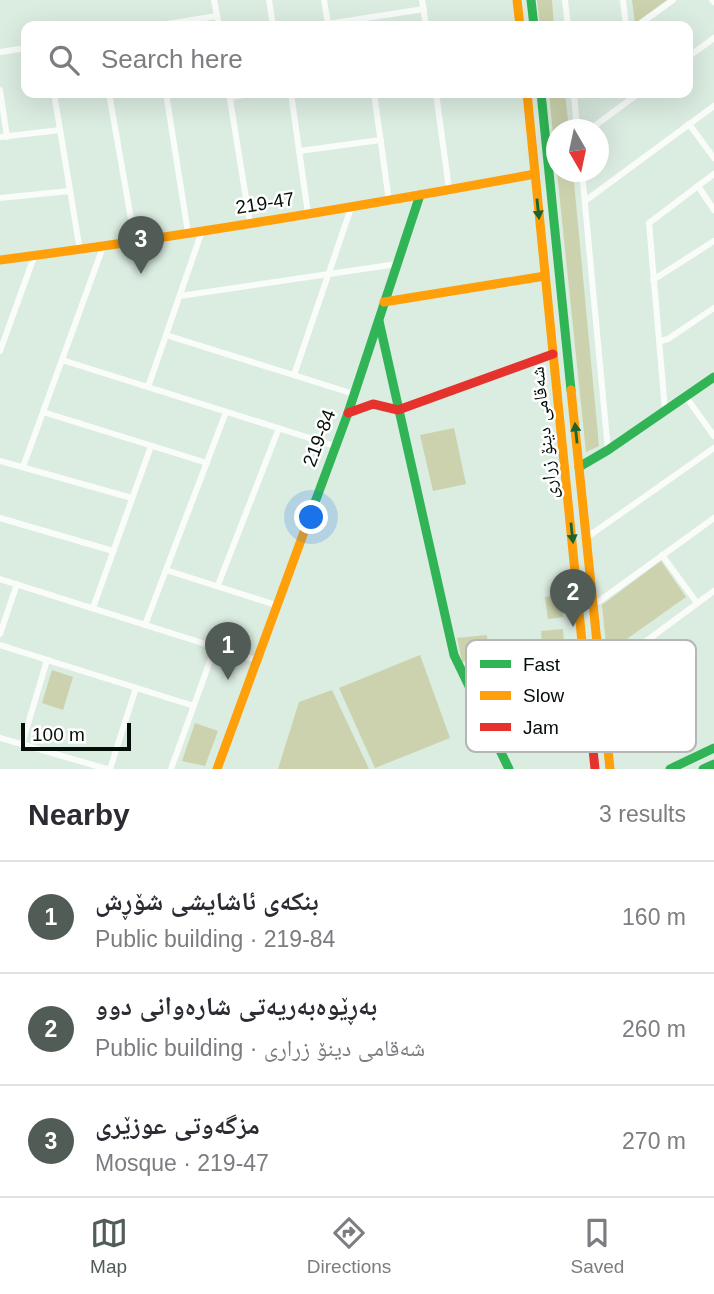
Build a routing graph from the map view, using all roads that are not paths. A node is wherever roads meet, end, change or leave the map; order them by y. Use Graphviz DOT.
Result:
graph roads {
  1 [pos="214,0"];
  2 [pos="269,0"];
  3 [pos="324,0"];
  4 [pos="422,0"];
  5 [pos="517,0"];
  6 [pos="531,0"];
  7 [pos="565,0"];
  8 [pos="623,0"];
  9 [pos="673,0"];
  10 [pos="424,9"];
  11 [pos="217,16"];
  12 [pos="186,21"];
  13 [pos="218,21"];
  14 [pos="272,21"];
  15 [pos="328,21"];
  16 [pos="347,21"];
  17 [pos="425,21"];
  18 [pos="519,21"];
  19 [pos="533,21"];
  20 [pos="567,21"];
  21 [pos="625,21"];
  22 [pos="644,21"];
  23 [pos="714,38"];
  24 [pos="21,49"];
  25 [pos="0,52"];
  26 [pos="693,53"];
  27 [pos="0,90"];
  28 [pos="55,98"];
  29 [pos="110,98"];
  30 [pos="167,98"];
  31 [pos="229,98"];
  32 [pos="292,98"];
  33 [pos="375,98"];
  34 [pos="437,98"];
  35 [pos="527,98"];
  36 [pos="542,98"];
  37 [pos="575,98"];
  38 [pos="630,98"];
  39 [pos="714,106"];
  40 [pos="577,119"];
  41 [pos="603,119"];
  42 [pos="689,124"];
  43 [pos="60,130"];
  44 [pos="4,137"];
  45 [pos="381,140"];
  46 [pos="299,151"];
  47 [pos="714,158"];
  48 [pos="535,174"];
  49 [pos="714,174"];
  50 [pos="583,182"];
  51 [pos="698,186"];
  52 [pos="449,190"];
  53 [pos="70,191"];
  54 [pos="420,195"];
  55 [pos="0,198"];
  56 [pos="389,201"];
  57 [pos="585,201"];
  58 [pos="351,208"];
  59 [pos="714,210"];
  60 [pos="308,214"];
  61 [pos="250,223"];
  62 [pos="202,231"];
  63 [pos="188,233"];
  64 [pos="714,241"];
  65 [pos="135,242"];
  66 [pos="103,247"];
  67 [pos="80,251"];
  68 [pos="34,257"];
  69 [pos="0,260"];
  70 [pos="397,264"];
  71 [pos="328,274"];
  72 [pos="545,276"];
  73 [pos="653,280"];
  74 [pos="180,296"];
  75 [pos="384,302"];
  76 [pos="714,309"];
  77 [pos="378,320"];
  78 [pos="0,323"];
  79 [pos="10,323"];
  80 [pos="166,335"];
  81 [pos="660,341"];
  82 [pos="0,351"];
  83 [pos="553,354"];
  84 [pos="62,360"];
  85 [pos="294,375"];
  86 [pos="714,377"];
  87 [pos="148,387"];
  88 [pos="354,394"];
  89 [pos="685,397"];
  90 [pos="398,410"];
  91 [pos="665,410"];
  92 [pos="43,412"];
  93 [pos="226,412"];
  94 [pos="348,413"];
  95 [pos="279,428"];
  96 [pos="714,436"];
  97 [pos="151,446"];
  98 [pos="335,446"];
  99 [pos="714,448"];
  100 [pos="608,450"];
  101 [pos="0,461"];
  102 [pos="206,463"];
  103 [pos="23,467"];
  104 [pos="579,467"];
  105 [pos="132,498"];
  106 [pos="0,518"];
  107 [pos="714,518"];
  108 [pos="586,538"];
  109 [pos="113,551"];
  110 [pos="662,555"];
  111 [pos="166,570"];
  112 [pos="0,579"];
  113 [pos="17,584"];
  114 [pos="218,585"];
  115 [pos="714,591"];
  116 [pos="593,603"];
  117 [pos="697,603"];
  118 [pos="276,604"];
  119 [pos="93,608"];
  120 [pos="145,625"];
  121 [pos="0,634"];
  122 [pos="582,640"];
  123 [pos="597,640"];
  124 [pos="647,640"];
  125 [pos="0,645"];
  126 [pos="215,647"];
  127 [pos="47,660"];
  128 [pos="256,660"];
  129 [pos="466,680"];
  130 [pos="136,688"];
  131 [pos="194,706"];
  132 [pos="0,738"];
  133 [pos="22,744"];
  134 [pos="714,748"];
  135 [pos="501,752"];
  136 [pos="714,764"];
  137 [pos="108,769"];
  138 [pos="171,769"];
  139 [pos="217,769"];
  140 [pos="509,769"];
  141 [pos="670,769"];
  142 [pos="704,769"];
  1 -- 11 [label="street"];
  2 -- 14 [label="street"];
  3 -- 15 [label="street"];
  4 -- 10 [label="street"];
  5 -- 18 [label="street"];
  6 -- 19 [label="street"];
  7 -- 20 [label="street"];
  8 -- 21 [label="street"];
  9 -- 22 [label="street"];
  10 -- 16 [label="street"];
  10 -- 17 [label="street"];
  11 -- 12 [label="street"];
  11 -- 13 [label="street"];
  23 -- 26 [label="street"];
  24 -- 25 [label="street"];
  27 -- 44 [label="street"];
  28 -- 43 [label="street"];
  29 -- 65 [label="street"];
  30 -- 63 [label="street"];
  31 -- 61 [label="street"];
  32 -- 46 [label="street"];
  33 -- 45 [label="street"];
  34 -- 52 [label="street"];
  35 -- 48 [label="street, شەقامی دینۆ زراری"];
  104 -- 36 [label="street, شەقامی دینۆ زراری, one-way"];
  37 -- 40 [label="street"];
  38 -- 41 [label="street"];
  39 -- 42 [label="street"];
  42 -- 47 [label="street"];
  42 -- 57 [label="street"];
  43 -- 44 [label="street"];
  43 -- 53 [label="street"];
  45 -- 46 [label="street"];
  45 -- 56 [label="street"];
  46 -- 60 [label="street"];
  48 -- 52 [label="street, 219-47"];
  48 -- 72 [label="street, شەقامی دینۆ زراری, one-way"];
  49 -- 51 [label="street"];
  50 -- 57 [label="street"];
  51 -- 59 [label="street"];
  51 -- 73 [label="street"];
  52 -- 54 [label="street, 219-47"];
  53 -- 55 [label="street"];
  53 -- 67 [label="street"];
  54 -- 56 [label="street, 219-47"];
  54 -- 70 [label="street, 219-84"];
  56 -- 58 [label="street, 219-47"];
  57 -- 100 [label="street"];
  58 -- 60 [label="street, 219-47"];
  58 -- 71 [label="street"];
  60 -- 61 [label="street, 219-47"];
  61 -- 62 [label="street, 219-47"];
  62 -- 63 [label="street, 219-47"];
  62 -- 74 [label="street"];
  63 -- 65 [label="street, 219-47"];
  64 -- 73 [label="street"];
  65 -- 66 [label="street, 219-47"];
  66 -- 67 [label="street, 219-47"];
  66 -- 84 [label="street"];
  67 -- 68 [label="street, 219-47"];
  68 -- 69 [label="street, 219-47"];
  68 -- 79 [label="street"];
  70 -- 71 [label="street"];
  70 -- 75 [label="street, 219-84"];
  71 -- 74 [label="street"];
  71 -- 85 [label="street"];
  72 -- 75 [label="street"];
  72 -- 83 [label="street, شەقامی دینۆ زراری"];
  73 -- 81 [label="street"];
  74 -- 80 [label="street"];
  75 -- 77 [label="street, 219-84"];
  76 -- 81 [label="street"];
  77 -- 88 [label="street, 219-84"];
  77 -- 90 [label="street"];
  78 -- 79 [label="street"];
  79 -- 82 [label="street"];
  80 -- 85 [label="street"];
  80 -- 87 [label="street"];
  81 -- 91 [label="street"];
  83 -- 90 [label="street"];
  83 -- 122 [label="street, شەقامی دینۆ زراری, one-way"];
  84 -- 87 [label="street"];
  84 -- 92 [label="street"];
  85 -- 88 [label="street"];
  86 -- 89 [label="street"];
  87 -- 93 [label="street"];
  88 -- 94 [label="street, 219-84"];
  89 -- 91 [label="street"];
  89 -- 96 [label="street"];
  90 -- 94 [label="street"];
  90 -- 129 [label="street"];
  91 -- 100 [label="street"];
  92 -- 97 [label="street"];
  92 -- 103 [label="street"];
  93 -- 95 [label="street"];
  93 -- 102 [label="street"];
  94 -- 98 [label="street, 219-84"];
  95 -- 98 [label="street"];
  95 -- 114 [label="street"];
  97 -- 102 [label="street"];
  97 -- 105 [label="street"];
  98 -- 118 [label="street, 219-84"];
  99 -- 108 [label="street"];
  100 -- 104 [label="street"];
  101 -- 103 [label="street"];
  102 -- 111 [label="street"];
  103 -- 105 [label="street"];
  104 -- 108 [label="street, شەقامی دینۆ زراری"];
  105 -- 109 [label="street"];
  106 -- 109 [label="street"];
  107 -- 110 [label="street"];
  108 -- 116 [label="street, شەقامی دینۆ زراری"];
  109 -- 119 [label="street"];
  110 -- 116 [label="street"];
  110 -- 117 [label="street"];
  111 -- 114 [label="street"];
  111 -- 120 [label="street"];
  112 -- 113 [label="street"];
  113 -- 119 [label="street"];
  113 -- 121 [label="street"];
  114 -- 118 [label="street"];
  115 -- 117 [label="street"];
  116 -- 123 [label="street, شەقامی دینۆ زراری"];
  117 -- 124 [label="street"];
  118 -- 128 [label="street, 219-84"];
  119 -- 120 [label="street"];
  120 -- 126 [label="street"];
  125 -- 127 [label="street"];
  126 -- 128 [label="street"];
  126 -- 131 [label="street"];
  127 -- 130 [label="street"];
  127 -- 133 [label="street"];
  128 -- 139 [label="street, 219-84"];
  130 -- 131 [label="street"];
  130 -- 137 [label="street"];
  131 -- 138 [label="street"];
  132 -- 133 [label="street"];
  133 -- 137 [label="street"];
  134 -- 141 [label="street"];
  135 -- 140 [label="street"];
  136 -- 142 [label="street"];
}
